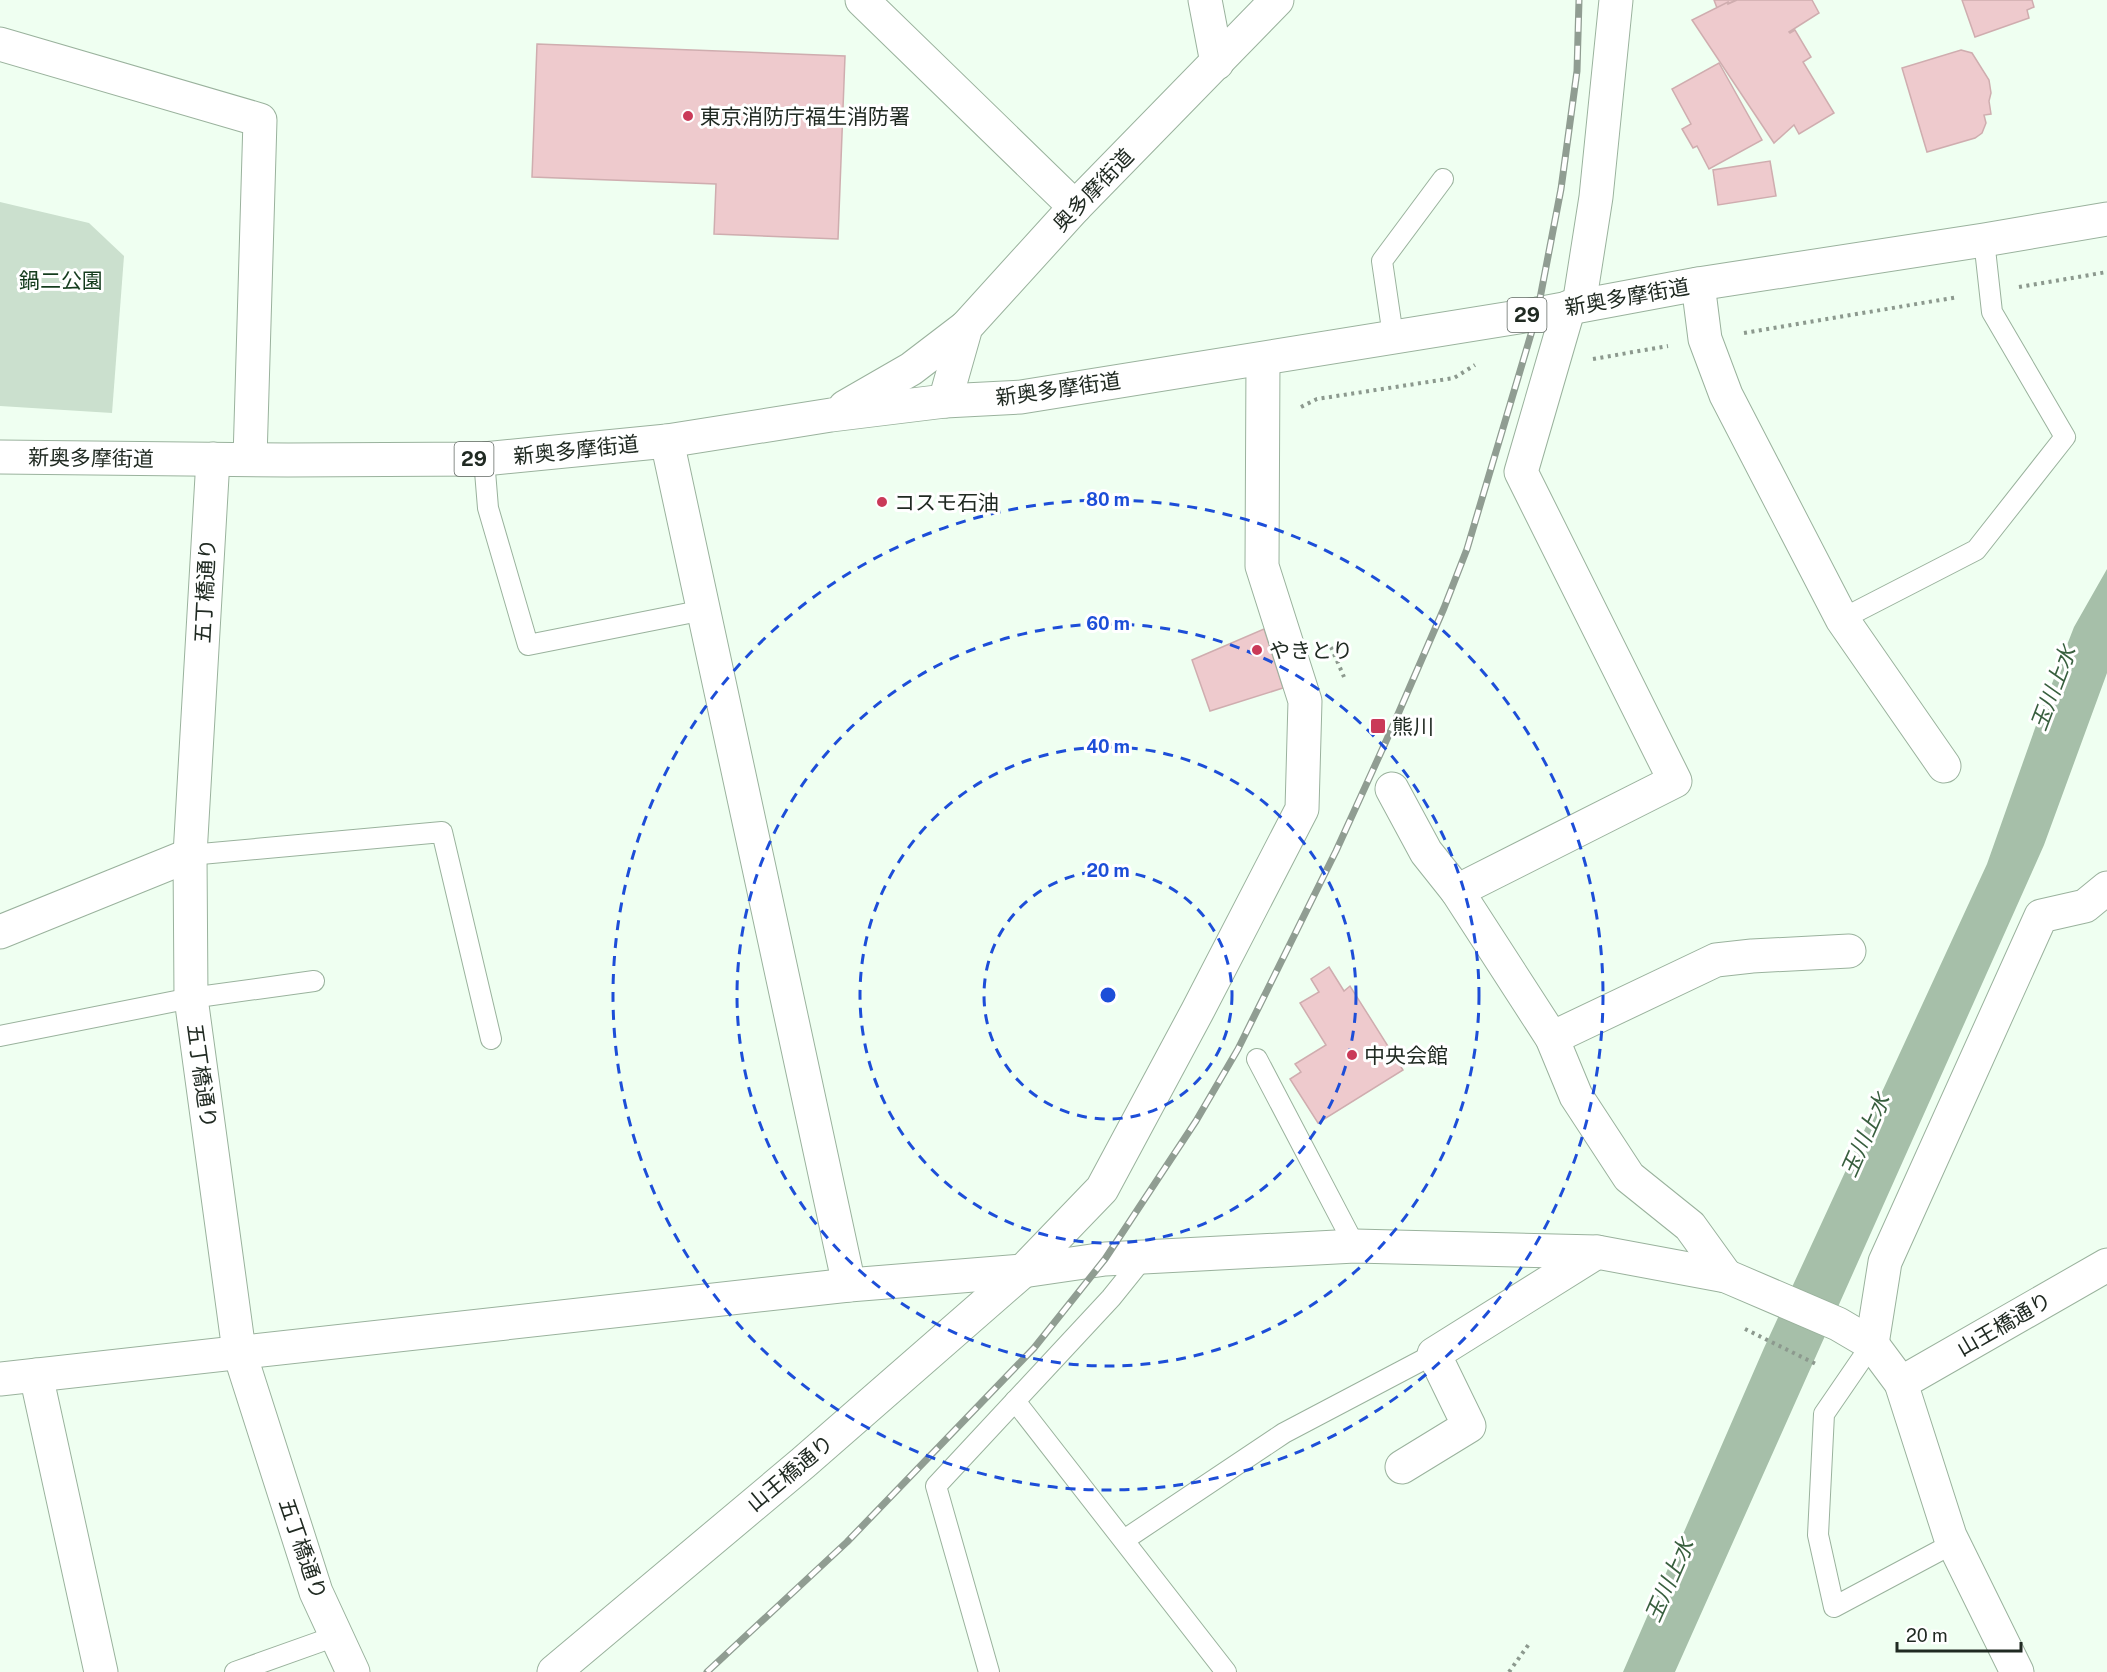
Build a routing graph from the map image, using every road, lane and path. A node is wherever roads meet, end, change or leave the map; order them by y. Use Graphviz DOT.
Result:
graph roads {
  1 [pos="862,0"];
  2 [pos="1205,0"];
  3 [pos="1277,0"];
  4 [pos="1616,0"];
  5 [pos="0,44"];
  6 [pos="1217,63"];
  7 [pos="1443,179"];
  8 [pos="1075,207"];
  9 [pos="2107,219"];
  10 [pos="1984,240"];
  11 [pos="2107,272"];
  12 [pos="1698,284"];
  13 [pos="1990,292"];
  14 [pos="1574,306"];
  15 [pos="966,327"];
  16 [pos="1393,336"];
  17 [pos="1705,339"];
  18 [pos="1558,346"];
  19 [pos="1263,359"];
  20 [pos="1478,363"];
  21 [pos="945,401"];
  22 [pos="1294,410"];
  23 [pos="831,415"];
  24 [pos="667,441"];
  25 [pos="0,457"];
  26 [pos="213,459"];
  27 [pos="250,459"];
  28 [pos="484,459"];
  29 [pos="704,610"];
  30 [pos="1842,619"];
  31 [pos="1944,766"];
  32 [pos="1392,789"];
  33 [pos="190,855"];
  34 [pos="2107,888"];
  35 [pos="1457,891"];
  36 [pos="0,933"];
  37 [pos="1849,951"];
  38 [pos="314,981"];
  39 [pos="191,998"];
  40 [pos="0,1036"];
  41 [pos="1552,1038"];
  42 [pos="491,1039"];
  43 [pos="1257,1059"];
  44 [pos="1355,1246"];
  45 [pos="1597,1252"];
  46 [pos="1144,1257"];
  47 [pos="2107,1265"];
  48 [pos="1023,1271"];
  49 [pos="1726,1276"];
  50 [pos="849,1285"];
  51 [pos="1743,1328"];
  52 [pos="1872,1344"];
  53 [pos="239,1351"];
  54 [pos="1434,1354"];
  55 [pos="1822,1367"];
  56 [pos="36,1375"];
  57 [pos="0,1379"];
  58 [pos="1900,1383"];
  59 [pos="1016,1401"];
  60 [pos="1402,1467"];
  61 [pos="1124,1540"];
  62 [pos="1954,1543"];
  63 [pos="336,1636"];
  64 [pos="1529,1644"];
  65 [pos="101,1672"];
  66 [pos="235,1672"];
  67 [pos="353,1672"];
  68 [pos="554,1672"];
  69 [pos="989,1672"];
  70 [pos="1226,1672"];
  71 [pos="1509,1672"];
  72 [pos="2017,1672"];
  1 -- 8 [label="street"];
  2 -- 6 [label="street"];
  3 -- 6 [label="street, 奥多摩街道"];
  4 -- 14 [label="street"];
  5 -- 27 [label="street"];
  6 -- 8 [label="street, 奥多摩街道"];
  7 -- 16 [label="lane"];
  8 -- 15 [label="street, 奥多摩街道"];
  9 -- 10 [label="street, 新奥多摩街道 / 29"];
  10 -- 12 [label="street, 新奥多摩街道 / 29"];
  10 -- 13 [label="lane"];
  11 -- 13 [label="path"];
  12 -- 14 [label="street, 新奥多摩街道 / 29"];
  12 -- 17 [label="street"];
  13 -- 17 [label="path"];
  13 -- 30 [label="lane"];
  14 -- 16 [label="street, 新奥多摩街道 / 29"];
  14 -- 18 [label="street"];
  15 -- 21 [label="street, 奥多摩街道"];
  15 -- 23 [label="street"];
  16 -- 19 [label="street, 新奥多摩街道 / 29"];
  17 -- 18 [label="path"];
  17 -- 30 [label="street"];
  18 -- 35 [label="street"];
  19 -- 21 [label="street, 新奥多摩街道 / 29"];
  19 -- 48 [label="street, 山王橋通り"];
  20 -- 22 [label="path"];
  21 -- 23 [label="street, 新奥多摩街道 / 29"];
  23 -- 24 [label="street, 新奥多摩街道 / 29"];
  24 -- 28 [label="street, 新奥多摩街道 / 29"];
  24 -- 29 [label="street"];
  25 -- 26 [label="street, 新奥多摩街道 / 29"];
  26 -- 27 [label="street, 新奥多摩街道 / 29"];
  26 -- 33 [label="street, 五丁橋通り"];
  27 -- 28 [label="street, 新奥多摩街道 / 29"];
  28 -- 29 [label="lane"];
  29 -- 50 [label="street"];
  30 -- 31 [label="street"];
  32 -- 35 [label="street"];
  33 -- 36 [label="street"];
  33 -- 39 [label="street, 五丁橋通り"];
  33 -- 42 [label="lane"];
  34 -- 52 [label="street"];
  35 -- 41 [label="street"];
  37 -- 41 [label="street"];
  38 -- 39 [label="lane"];
  39 -- 40 [label="lane"];
  39 -- 53 [label="street, 五丁橋通り"];
  41 -- 49 [label="street"];
  43 -- 44 [label="lane"];
  44 -- 45 [label="street"];
  44 -- 46 [label="street"];
  45 -- 49 [label="street"];
  45 -- 54 [label="street"];
  46 -- 48 [label="street"];
  46 -- 59 [label="lane"];
  47 -- 58 [label="street, 山王橋通り"];
  48 -- 50 [label="street"];
  48 -- 68 [label="street, 山王橋通り"];
  49 -- 52 [label="street"];
  50 -- 53 [label="street"];
  51 -- 55 [label="path"];
  52 -- 58 [label="street"];
  52 -- 62 [label="lane"];
  53 -- 56 [label="street"];
  53 -- 63 [label="street, 五丁橋通り"];
  54 -- 60 [label="street"];
  54 -- 61 [label="lane"];
  56 -- 57 [label="street"];
  56 -- 65 [label="street"];
  58 -- 62 [label="street"];
  59 -- 61 [label="lane"];
  59 -- 69 [label="lane"];
  61 -- 70 [label="lane"];
  62 -- 72 [label="street"];
  63 -- 66 [label="lane"];
  63 -- 67 [label="street, 五丁橋通り"];
  64 -- 71 [label="path"];
}
